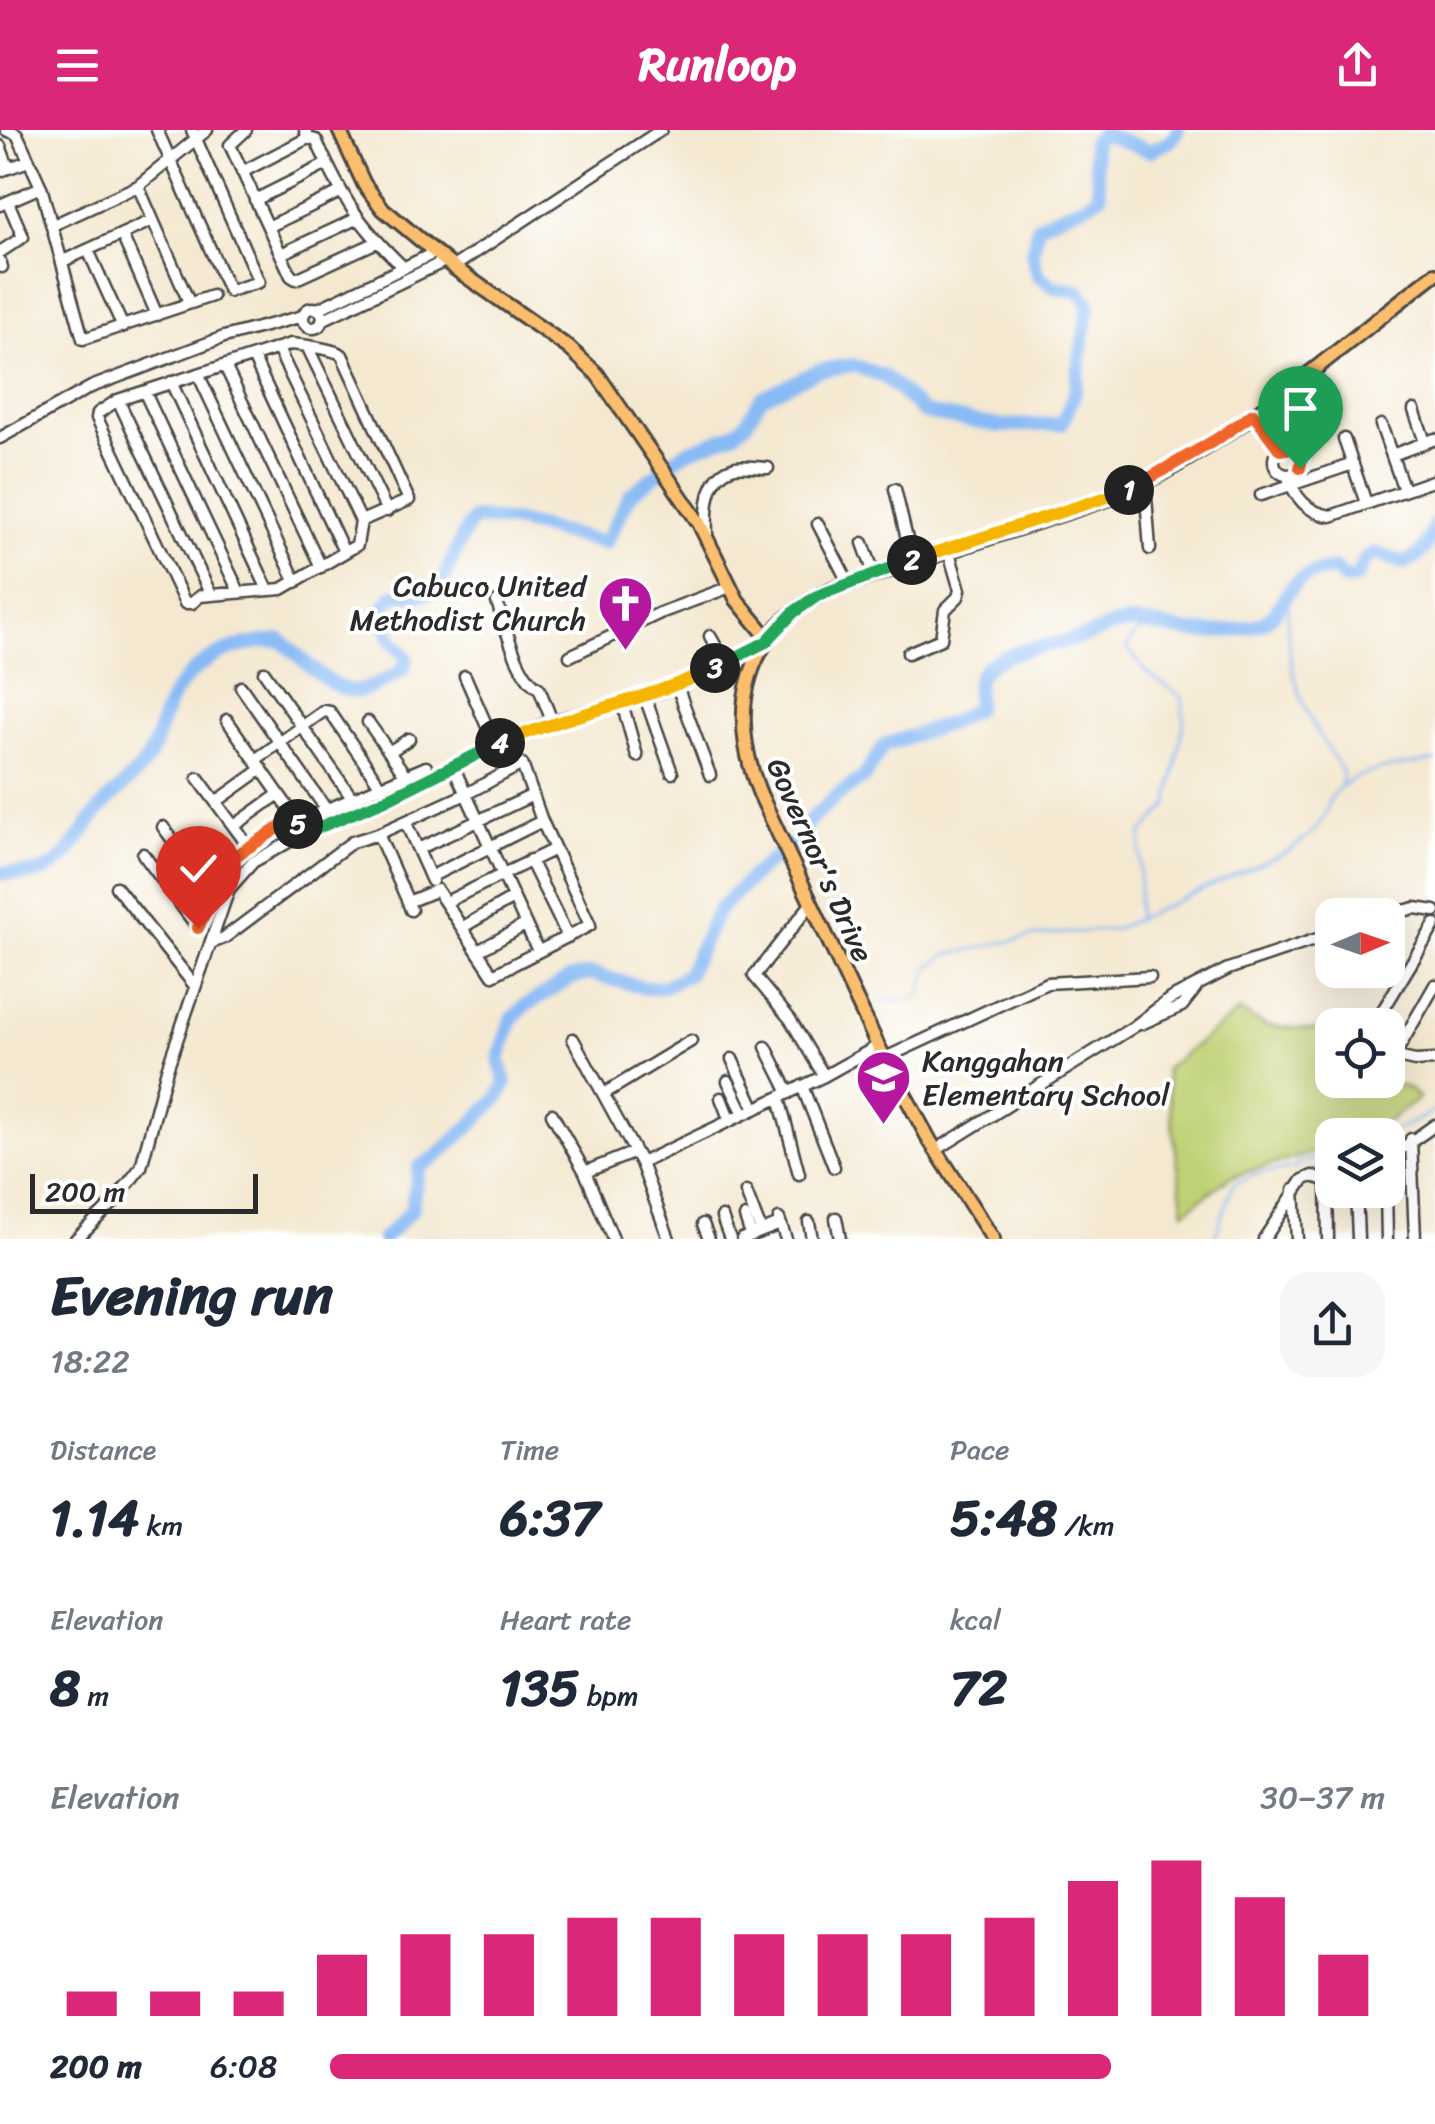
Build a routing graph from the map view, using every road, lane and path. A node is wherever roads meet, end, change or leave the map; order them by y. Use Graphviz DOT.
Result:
graph roads {
  1 [pos="6,130"];
  2 [pos="157,130"];
  3 [pos="207,130"];
  4 [pos="246,130"];
  5 [pos="339,130"];
  6 [pos="661,130"];
  7 [pos="306,134"];
  8 [pos="194,135"];
  9 [pos="0,146"];
  10 [pos="29,161"];
  11 [pos="171,162"];
  12 [pos="327,164"];
  13 [pos="4,169"];
  14 [pos="242,172"];
  15 [pos="138,186"];
  16 [pos="41,187"];
  17 [pos="340,192"];
  18 [pos="255,200"];
  19 [pos="4,203"];
  20 [pos="356,218"];
  21 [pos="152,220"];
  22 [pos="53,224"];
  23 [pos="268,227"];
  24 [pos="122,236"];
  25 [pos="377,242"];
  26 [pos="88,250"];
  27 [pos="0,252"];
  28 [pos="281,254"];
  29 [pos="444,260"];
  30 [pos="63,261"];
  31 [pos="404,268"];
  32 [pos="1435,274"];
  33 [pos="212,296"];
  34 [pos="189,302"];
  35 [pos="157,314"];
  36 [pos="311,320"];
  37 [pos="123,327"];
  38 [pos="303,346"];
  39 [pos="278,348"];
  40 [pos="253,357"];
  41 [pos="225,366"];
  42 [pos="199,376"];
  43 [pos="172,382"];
  44 [pos="145,392"];
  45 [pos="118,400"];
  46 [pos="1414,410"];
  47 [pos="1253,414"];
  48 [pos="1381,424"];
  49 [pos="0,438"];
  50 [pos="1344,439"];
  51 [pos="1430,440"];
  52 [pos="1280,450"];
  53 [pos="1392,455"];
  54 [pos="1353,464"];
  55 [pos="768,468"];
  56 [pos="1435,480"];
  57 [pos="1294,482"];
  58 [pos="1144,484"];
  59 [pos="895,490"];
  60 [pos="1404,490"];
  61 [pos="1261,495"];
  62 [pos="1366,503"];
  63 [pos="387,510"];
  64 [pos="361,521"];
  65 [pos="818,524"];
  66 [pos="707,538"];
  67 [pos="863,543"];
  68 [pos="948,549"];
  69 [pos="1150,549"];
  70 [pos="344,552"];
  71 [pos="912,560"];
  72 [pos="321,567"];
  73 [pos="874,573"];
  74 [pos="296,582"];
  75 [pos="848,582"];
  76 [pos="730,588"];
  77 [pos="268,590"];
  78 [pos="238,592"];
  79 [pos="211,595"];
  80 [pos="497,602"];
  81 [pos="710,636"];
  82 [pos="768,640"];
  83 [pos="908,654"];
  84 [pos="570,656"];
  85 [pos="726,663"];
  86 [pos="264,672"];
  87 [pos="465,676"];
  88 [pos="677,686"];
  89 [pos="241,687"];
  90 [pos="645,698"];
  91 [pos="622,703"];
  92 [pos="227,720"];
  93 [pos="368,722"];
  94 [pos="552,722"];
  95 [pos="302,726"];
  96 [pos="410,738"];
  97 [pos="280,742"];
  98 [pos="495,745"];
  99 [pos="389,752"];
  100 [pos="636,756"];
  101 [pos="258,765"];
  102 [pos="426,766"];
  103 [pos="453,766"];
  104 [pos="672,773"];
  105 [pos="710,775"];
  106 [pos="406,776"];
  107 [pos="198,778"];
  108 [pos="381,787"];
  109 [pos="279,794"];
  110 [pos="466,794"];
  111 [pos="533,794"];
  112 [pos="352,798"];
  113 [pos="216,802"];
  114 [pos="326,809"];
  115 [pos="296,820"];
  116 [pos="477,820"];
  117 [pos="542,822"];
  118 [pos="406,823"];
  119 [pos="163,826"];
  120 [pos="234,826"];
  121 [pos="303,834"];
  122 [pos="378,834"];
  123 [pos="206,837"];
  124 [pos="489,845"];
  125 [pos="249,847"];
  126 [pos="418,849"];
  127 [pos="554,849"];
  128 [pos="143,854"];
  129 [pos="530,860"];
  130 [pos="226,867"];
  131 [pos="503,873"];
  132 [pos="430,877"];
  133 [pos="116,887"];
  134 [pos="437,890"];
  135 [pos="214,895"];
  136 [pos="514,898"];
  137 [pos="446,902"];
  138 [pos="811,904"];
  139 [pos="1405,910"];
  140 [pos="1435,912"];
  141 [pos="526,924"];
  142 [pos="1435,924"];
  143 [pos="462,927"];
  144 [pos="568,937"];
  145 [pos="1315,940"];
  146 [pos="211,943"];
  147 [pos="1422,946"];
  148 [pos="1435,948"];
  149 [pos="478,951"];
  150 [pos="538,952"];
  151 [pos="1150,978"];
  152 [pos="1435,985"];
  153 [pos="194,986"];
  154 [pos="1384,1008"];
  155 [pos="1405,1032"];
  156 [pos="573,1038"];
  157 [pos="691,1040"];
  158 [pos="766,1047"];
  159 [pos="882,1052"];
  160 [pos="1405,1057"];
  161 [pos="732,1059"];
  162 [pos="1435,1060"];
  163 [pos="824,1076"];
  164 [pos="728,1081"];
  165 [pos="802,1086"];
  166 [pos="605,1092"];
  167 [pos="784,1095"];
  168 [pos="721,1098"];
  169 [pos="749,1112"];
  170 [pos="552,1114"];
  171 [pos="730,1121"];
  172 [pos="1435,1125"];
  173 [pos="1412,1139"];
  174 [pos="1405,1145"];
  175 [pos="936,1150"];
  176 [pos="638,1158"];
  177 [pos="834,1167"];
  178 [pos="585,1172"];
  179 [pos="800,1174"];
  180 [pos="1315,1177"];
  181 [pos="1294,1190"];
  182 [pos="746,1192"];
  183 [pos="1329,1208"];
  184 [pos="1357,1208"];
  185 [pos="1386,1208"];
  186 [pos="722,1217"];
  187 [pos="745,1217"];
  188 [pos="836,1218"];
  189 [pos="809,1222"];
  190 [pos="703,1224"];
  191 [pos="754,1235"];
  192 [pos="1269,1235"];
  193 [pos="664,1237"];
  194 [pos="76,1239"];
  195 [pos="613,1239"];
  196 [pos="709,1239"];
  197 [pos="730,1239"];
  198 [pos="786,1239"];
  199 [pos="812,1239"];
  200 [pos="840,1239"];
  201 [pos="994,1239"];
  202 [pos="1297,1239"];
  203 [pos="1328,1239"];
  204 [pos="1358,1239"];
  205 [pos="1387,1239"];
  206 [pos="1415,1239"];
  1 -- 10 [label="street"];
  2 -- 11 [label="street"];
  3 -- 8 [label="street"];
  4 -- 14 [label="street"];
  5 -- 29 [label="main road"];
  6 -- 29 [label="street"];
  7 -- 12 [label="street"];
  7 -- 14 [label="street"];
  8 -- 11 [label="street"];
  8 -- 11 [label="street"];
  9 -- 13 [label="street"];
  10 -- 13 [label="street"];
  10 -- 16 [label="street"];
  11 -- 15 [label="street"];
  12 -- 17 [label="street"];
  12 -- 18 [label="street"];
  14 -- 18 [label="street"];
  15 -- 21 [label="street"];
  15 -- 22 [label="street"];
  16 -- 19 [label="street"];
  16 -- 22 [label="street"];
  17 -- 20 [label="street"];
  17 -- 23 [label="street"];
  18 -- 23 [label="street"];
  19 -- 27 [label="street"];
  20 -- 25 [label="street"];
  20 -- 28 [label="street"];
  21 -- 24 [label="street"];
  21 -- 34 [label="street"];
  22 -- 30 [label="street"];
  23 -- 28 [label="street"];
  24 -- 26 [label="street"];
  24 -- 35 [label="street"];
  25 -- 28 [label="street"];
  25 -- 31 [label="street"];
  26 -- 30 [label="street"];
  26 -- 37 [label="street"];
  29 -- 31 [label="street"];
  29 -- 36 [label="street"];
  29 -- 66 [label="main road"];
  30 -- 37 [label="street"];
  31 -- 36 [label="street"];
  32 -- 47 [label="main road, Governor's Drive"];
  33 -- 34 [label="street"];
  34 -- 35 [label="street"];
  35 -- 37 [label="street"];
  36 -- 38 [label="street"];
  36 -- 49 [label="street"];
  38 -- 39 [label="street"];
  38 -- 63 [label="street"];
  38 -- 63 [label="street"];
  39 -- 40 [label="street"];
  39 -- 64 [label="street"];
  40 -- 41 [label="street"];
  40 -- 70 [label="street"];
  41 -- 42 [label="street"];
  41 -- 72 [label="street"];
  42 -- 43 [label="street"];
  42 -- 74 [label="street"];
  43 -- 44 [label="street"];
  43 -- 77 [label="street"];
  44 -- 45 [label="street"];
  44 -- 78 [label="street"];
  45 -- 79 [label="street"];
  45 -- 79 [label="street"];
  46 -- 51 [label="street"];
  47 -- 52 [label="street"];
  47 -- 58 [label="main road, Governor's Drive"];
  48 -- 53 [label="street"];
  50 -- 54 [label="street"];
  51 -- 53 [label="street"];
  52 -- 57 [label="street"];
  52 -- 57 [label="street"];
  53 -- 60 [label="street"];
  54 -- 57 [label="street"];
  54 -- 62 [label="street"];
  55 -- 66 [label="street"];
  56 -- 60 [label="street"];
  57 -- 61 [label="street"];
  57 -- 62 [label="street"];
  58 -- 68 [label="main road, Governor's Drive"];
  58 -- 69 [label="street"];
  59 -- 71 [label="street"];
  60 -- 62 [label="street"];
  63 -- 64 [label="street"];
  64 -- 70 [label="street"];
  65 -- 75 [label="street"];
  66 -- 76 [label="main road"];
  67 -- 73 [label="street"];
  68 -- 71 [label="main road, Governor's Drive"];
  68 -- 83 [label="street"];
  70 -- 72 [label="street"];
  71 -- 73 [label="main road, Governor's Drive"];
  72 -- 74 [label="street"];
  73 -- 75 [label="main road, Governor's Drive"];
  74 -- 77 [label="street"];
  75 -- 82 [label="main road, Governor's Drive"];
  76 -- 82 [label="main road"];
  76 -- 84 [label="street"];
  77 -- 78 [label="street"];
  78 -- 79 [label="street"];
  80 -- 94 [label="street"];
  81 -- 85 [label="street"];
  82 -- 85 [label="street"];
  82 -- 138 [label="main road, Governor's Drive"];
  85 -- 88 [label="street"];
  86 -- 95 [label="street"];
  87 -- 98 [label="street"];
  88 -- 90 [label="street"];
  88 -- 105 [label="street"];
  89 -- 97 [label="street"];
  90 -- 91 [label="street"];
  90 -- 104 [label="street"];
  91 -- 94 [label="street"];
  91 -- 100 [label="street"];
  92 -- 101 [label="street"];
  93 -- 99 [label="street"];
  94 -- 98 [label="street"];
  95 -- 97 [label="street"];
  95 -- 108 [label="street"];
  95 -- 112 [label="street"];
  96 -- 99 [label="street"];
  97 -- 101 [label="street"];
  97 -- 114 [label="street"];
  98 -- 103 [label="street"];
  99 -- 106 [label="street"];
  101 -- 109 [label="street"];
  101 -- 113 [label="street"];
  102 -- 106 [label="street"];
  103 -- 110 [label="street"];
  103 -- 121 [label="street"];
  106 -- 108 [label="street"];
  107 -- 113 [label="street"];
  108 -- 112 [label="street"];
  109 -- 115 [label="street"];
  109 -- 120 [label="street"];
  110 -- 111 [label="street"];
  110 -- 116 [label="street"];
  110 -- 118 [label="street"];
  111 -- 116 [label="street"];
  111 -- 117 [label="street"];
  112 -- 114 [label="street"];
  113 -- 120 [label="street"];
  114 -- 115 [label="street"];
  115 -- 121 [label="street"];
  115 -- 125 [label="street"];
  116 -- 124 [label="street"];
  116 -- 126 [label="street"];
  117 -- 124 [label="street"];
  117 -- 127 [label="street"];
  118 -- 122 [label="street"];
  118 -- 126 [label="street"];
  119 -- 135 [label="street"];
  120 -- 125 [label="street"];
  121 -- 146 [label="street"];
  122 -- 134 [label="street"];
  122 -- 146 [label="street"];
  123 -- 130 [label="street"];
  124 -- 131 [label="street"];
  124 -- 132 [label="street"];
  125 -- 130 [label="street"];
  126 -- 132 [label="street"];
  127 -- 129 [label="street"];
  127 -- 144 [label="street"];
  128 -- 135 [label="street"];
  129 -- 131 [label="street"];
  129 -- 144 [label="street"];
  130 -- 135 [label="street"];
  131 -- 136 [label="street"];
  131 -- 137 [label="street"];
  132 -- 134 [label="street"];
  133 -- 153 [label="street"];
  134 -- 137 [label="street"];
  136 -- 141 [label="street"];
  136 -- 143 [label="street"];
  137 -- 143 [label="street"];
  138 -- 159 [label="main road, Governor's Drive"];
  138 -- 163 [label="street"];
  139 -- 140 [label="street"];
  141 -- 149 [label="street"];
  141 -- 150 [label="street"];
  142 -- 147 [label="street"];
  143 -- 149 [label="street"];
  144 -- 150 [label="street"];
  145 -- 175 [label="street"];
  146 -- 153 [label="street"];
  147 -- 148 [label="street"];
  147 -- 154 [label="street"];
  149 -- 150 [label="street"];
  151 -- 159 [label="street"];
  152 -- 155 [label="street"];
  153 -- 194 [label="street"];
  156 -- 166 [label="street"];
  157 -- 166 [label="street"];
  158 -- 167 [label="street"];
  159 -- 163 [label="street"];
  159 -- 175 [label="main road, Governor's Drive"];
  160 -- 162 [label="street"];
  161 -- 169 [label="street"];
  163 -- 165 [label="street"];
  164 -- 169 [label="street"];
  165 -- 167 [label="street"];
  165 -- 177 [label="street"];
  166 -- 176 [label="street"];
  167 -- 169 [label="street"];
  167 -- 179 [label="street"];
  168 -- 171 [label="street"];
  169 -- 171 [label="street"];
  170 -- 178 [label="street"];
  171 -- 176 [label="street"];
  172 -- 173 [label="street"];
  173 -- 174 [label="street"];
  173 -- 206 [label="street"];
  175 -- 201 [label="main road, Governor's Drive"];
  176 -- 178 [label="street"];
  176 -- 193 [label="street"];
  178 -- 195 [label="street"];
  180 -- 181 [label="street"];
  181 -- 192 [label="street"];
  181 -- 202 [label="street"];
  182 -- 191 [label="street"];
  183 -- 203 [label="street"];
  184 -- 204 [label="street"];
  185 -- 205 [label="street"];
  186 -- 197 [label="street"];
  187 -- 191 [label="street"];
  188 -- 200 [label="street"];
  189 -- 199 [label="street"];
  190 -- 196 [label="street"];
  191 -- 198 [label="street"];
}
